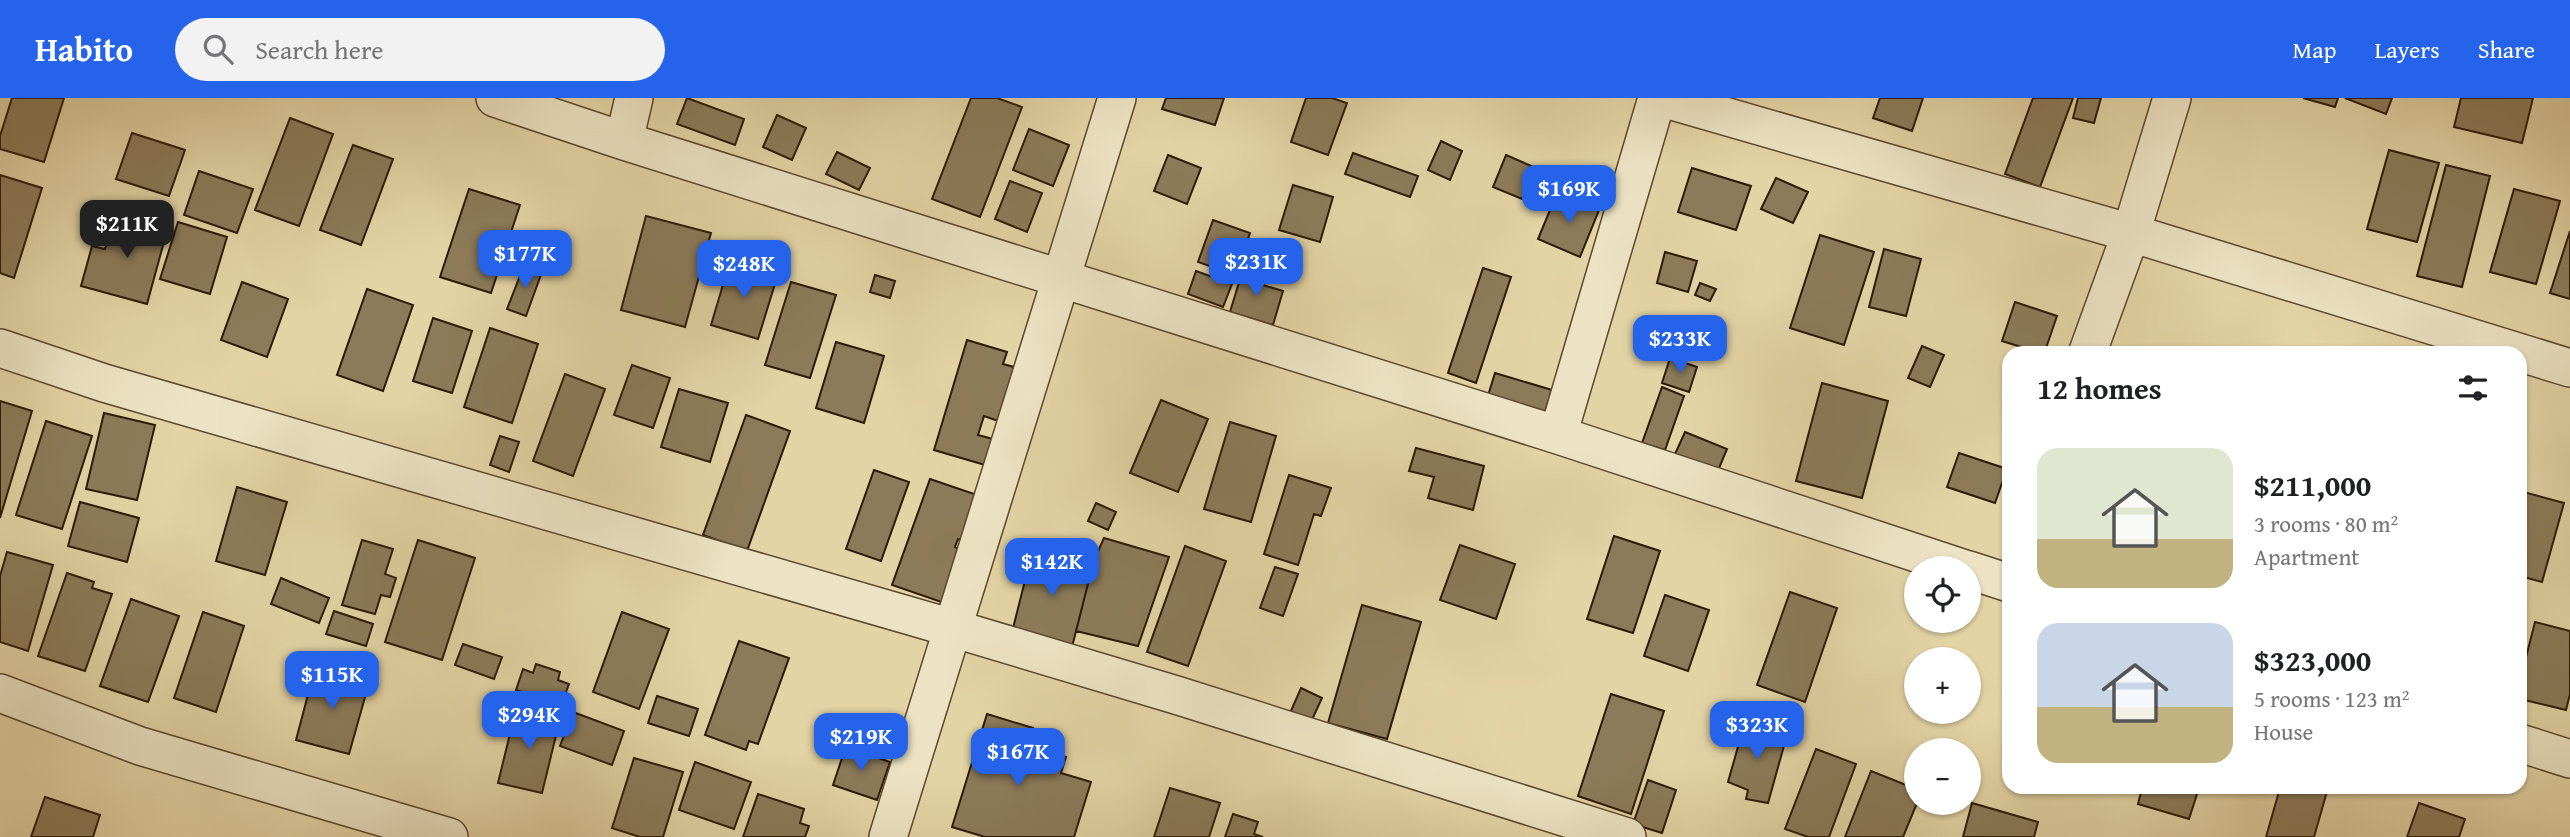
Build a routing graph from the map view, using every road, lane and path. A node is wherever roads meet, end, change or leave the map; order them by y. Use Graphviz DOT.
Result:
graph roads {
  1 [pos="495,98"];
  2 [pos="634,98"];
  3 [pos="1117,98"];
  4 [pos="1660,98"];
  5 [pos="2172,98"];
  6 [pos="624,141"];
  7 [pos="2131,233"];
  8 [pos="1063,278"];
  9 [pos="2090,346"];
  10 [pos="2498,346"];
  11 [pos="0,348"];
  12 [pos="2527,355"];
  13 [pos="2570,368"];
  14 [pos="1558,435"];
  15 [pos="1991,573"];
  16 [pos="952,628"];
  17 [pos="0,693"];
  18 [pos="2527,745"];
  19 [pos="2570,759"];
  20 [pos="449,837"];
  21 [pos="888,837"];
  22 [pos="1627,837"];
  1 -- 6 [label="street"];
  2 -- 6 [label="street"];
  3 -- 8 [label="street"];
  4 -- 7 [label="street"];
  4 -- 14 [label="street"];
  5 -- 7 [label="street"];
  6 -- 8 [label="street"];
  7 -- 9 [label="street"];
  7 -- 10 [label="street"];
  8 -- 14 [label="street"];
  8 -- 16 [label="street"];
  11 -- 16 [label="street"];
  12 -- 13 [label="street"];
  14 -- 15 [label="street"];
  16 -- 21 [label="street"];
  16 -- 22 [label="street"];
  17 -- 20 [label="street"];
  18 -- 19 [label="street"];
}
